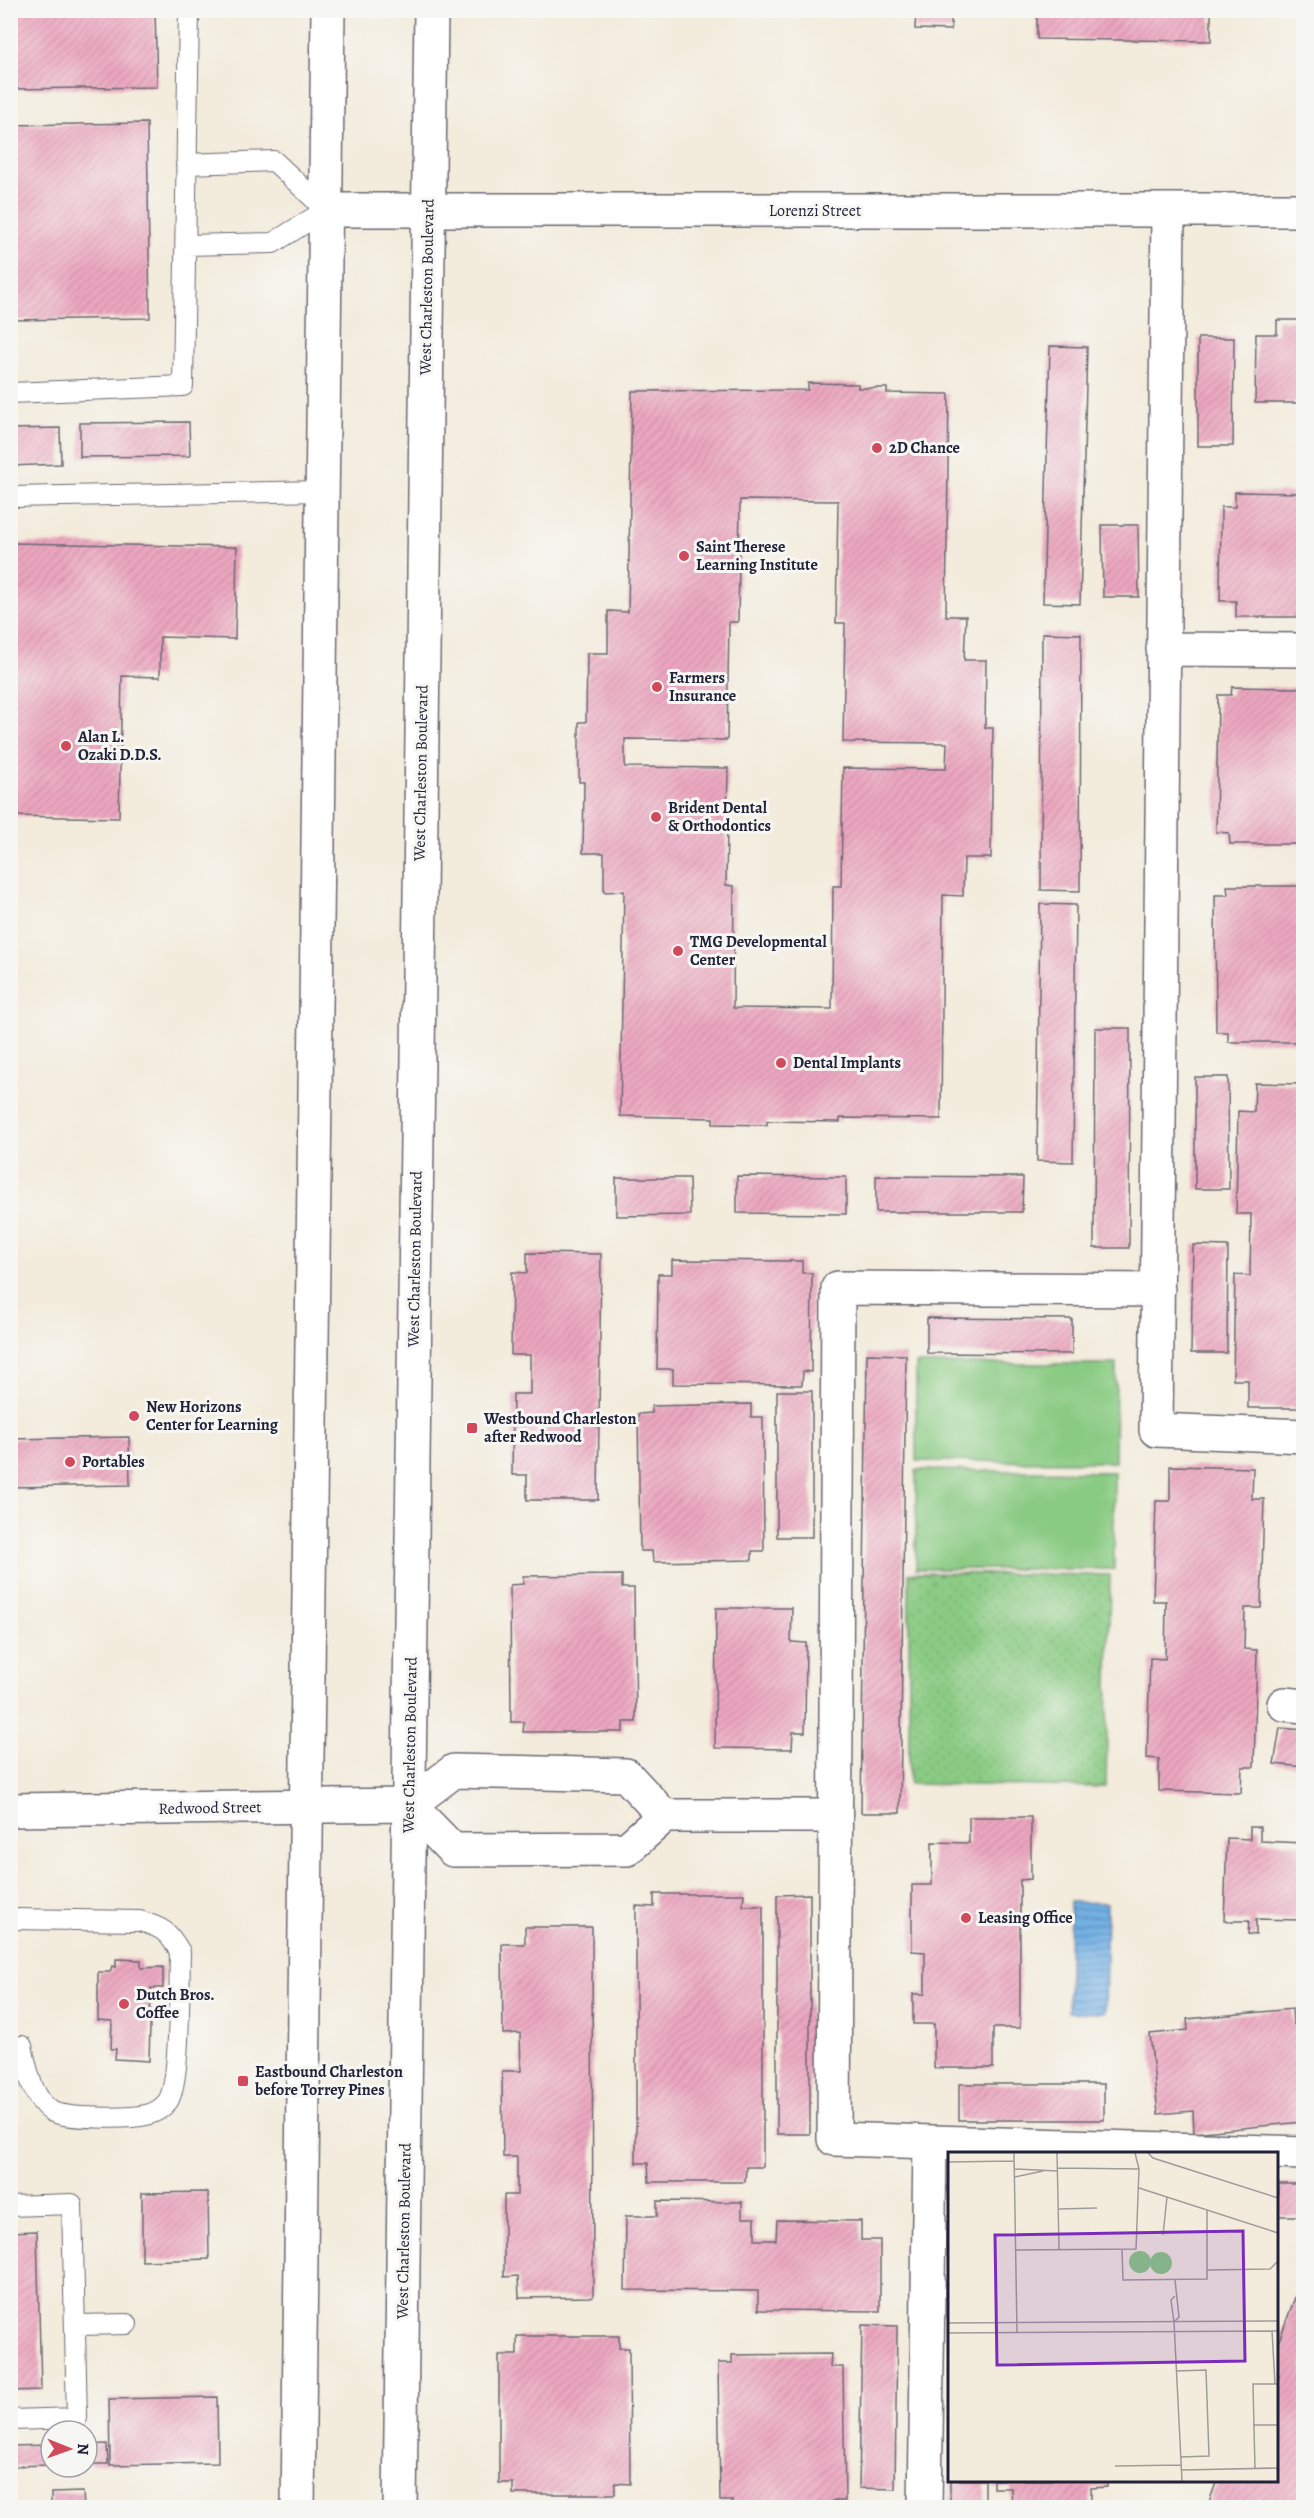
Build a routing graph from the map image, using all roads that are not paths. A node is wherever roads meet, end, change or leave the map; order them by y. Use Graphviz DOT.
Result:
graph roads {
  1 [pos="189,10"];
  2 [pos="328,10"];
  3 [pos="431,10"];
  4 [pos="186,164"];
  5 [pos="326,210"];
  6 [pos="1304,210"];
  7 [pos="428,211"];
  8 [pos="1168,211"];
  9 [pos="186,245"];
  10 [pos="10,393"];
  11 [pos="323,491"];
  12 [pos="10,497"];
  13 [pos="1163,649"];
  14 [pos="1304,650"];
  15 [pos="1158,1290"];
  16 [pos="1304,1436"];
  17 [pos="409,1805"];
  18 [pos="306,1806"];
  19 [pos="10,1810"];
  20 [pos="664,1816"];
  21 [pos="835,1816"];
  22 [pos="12,1919"];
  23 [pos="22,2046"];
  24 [pos="930,2142"];
  25 [pos="1270,2152"];
  26 [pos="1278,2152"];
  27 [pos="1304,2153"];
  28 [pos="10,2206"];
  29 [pos="127,2324"];
  30 [pos="77,2325"];
  31 [pos="10,2420"];
  32 [pos="298,2508"];
  33 [pos="400,2508"];
  34 [pos="925,2508"];
  1 -- 4 [label="lane"];
  2 -- 5 [label="street"];
  3 -- 7 [label="street, West Charleston Boulevard"];
  4 -- 5 [label="lane"];
  4 -- 9 [label="lane"];
  5 -- 7 [label="street, Lorenzi Street"];
  5 -- 9 [label="lane"];
  5 -- 11 [label="street"];
  6 -- 8 [label="street, Lorenzi Street"];
  7 -- 8 [label="street, Lorenzi Street"];
  7 -- 17 [label="street, West Charleston Boulevard"];
  8 -- 13 [label="street"];
  9 -- 10 [label="lane"];
  11 -- 12 [label="lane"];
  11 -- 18 [label="street"];
  13 -- 14 [label="street"];
  13 -- 15 [label="street"];
  15 -- 16 [label="street"];
  15 -- 21 [label="street"];
  17 -- 18 [label="street, Redwood Street"];
  17 -- 20 [label="street"];
  17 -- 20 [label="street"];
  17 -- 33 [label="street, West Charleston Boulevard"];
  18 -- 19 [label="street, Redwood Street"];
  18 -- 32 [label="street"];
  20 -- 21 [label="street"];
  21 -- 24 [label="street"];
  22 -- 23 [label="lane"];
  24 -- 25 [label="street"];
  24 -- 34 [label="street"];
  26 -- 27 [label="street"];
  28 -- 30 [label="lane"];
  29 -- 30 [label="lane"];
  30 -- 31 [label="lane"];
}
